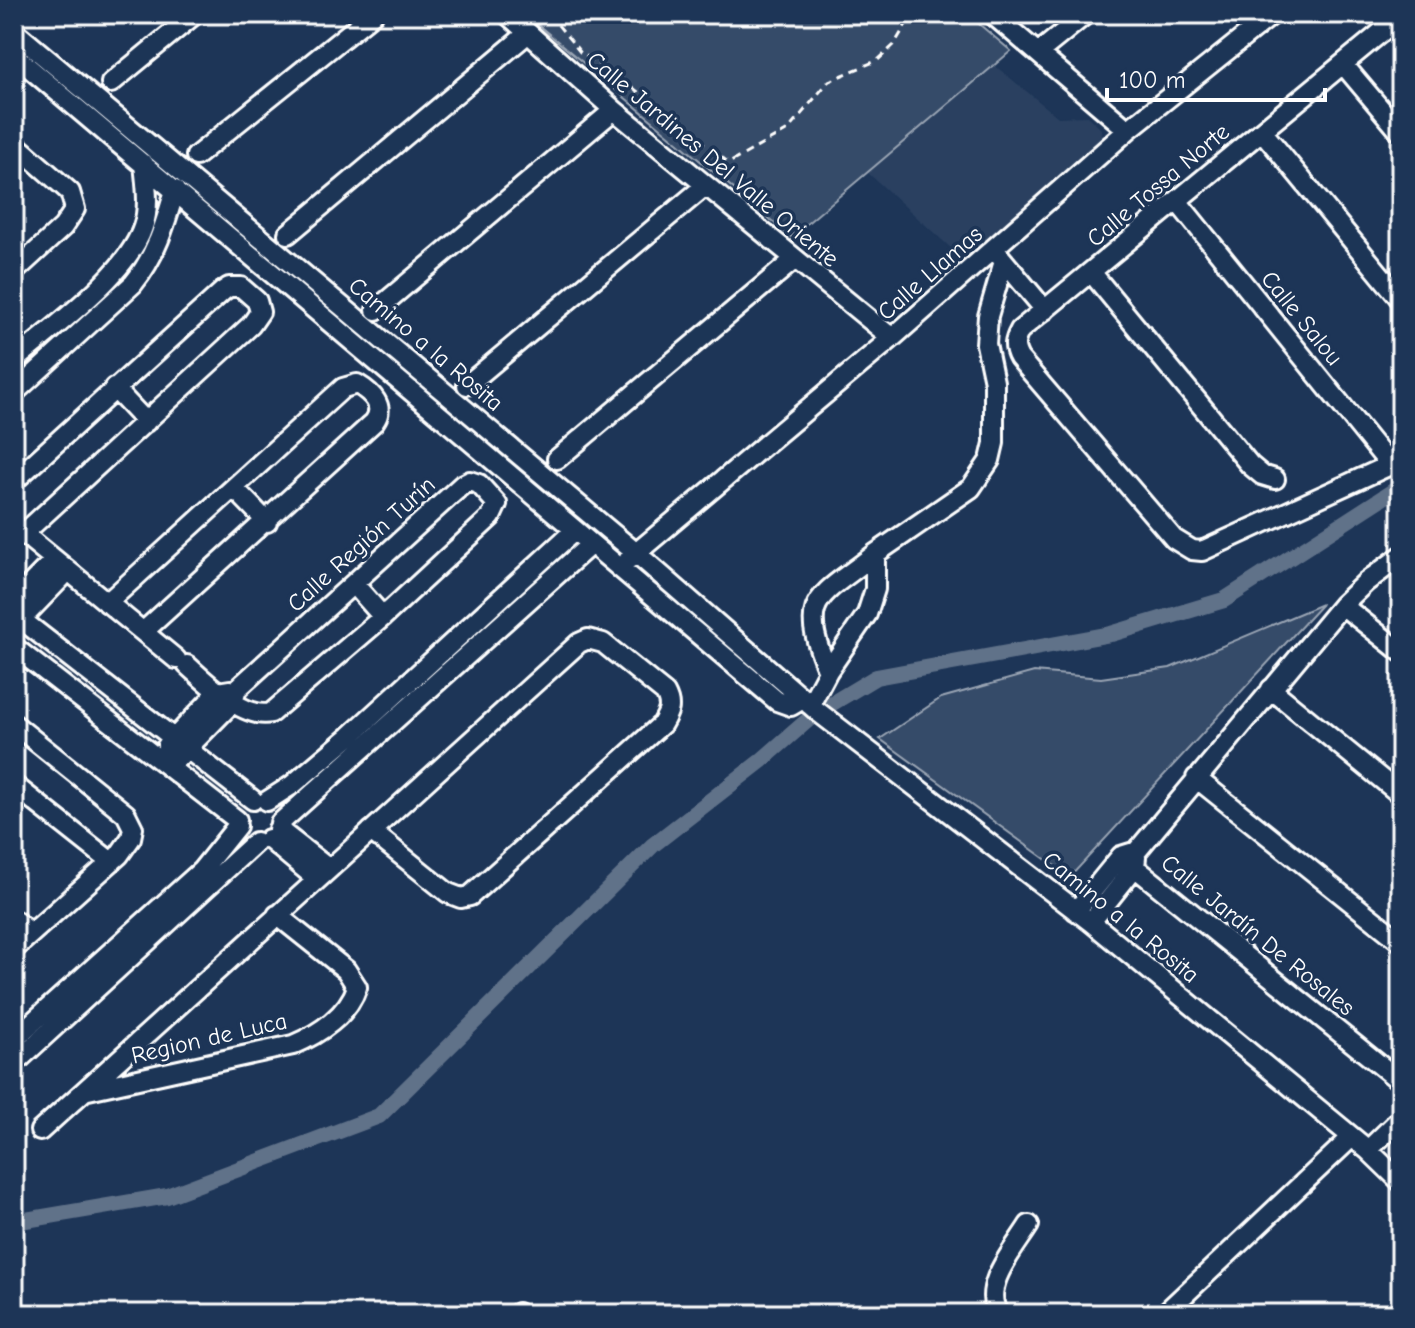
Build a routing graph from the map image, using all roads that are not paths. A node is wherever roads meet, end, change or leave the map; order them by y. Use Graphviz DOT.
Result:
graph roads {
  1 [pos="195,14"];
  2 [pos="373,14"];
  3 [pos="507,14"];
  4 [pos="992,14"];
  5 [pos="1086,14"];
  6 [pos="1273,14"];
  7 [pos="1401,16"];
  8 [pos="14,31"];
  9 [pos="527,34"];
  10 [pos="1038,53"];
  11 [pos="14,55"];
  12 [pos="1343,64"];
  13 [pos="111,83"];
  14 [pos="614,110"];
  15 [pos="1128,130"];
  16 [pos="1262,131"];
  17 [pos="1401,133"];
  18 [pos="14,143"];
  19 [pos="196,156"];
  20 [pos="144,164"];
  21 [pos="705,186"];
  22 [pos="175,190"];
  23 [pos="1177,201"];
  24 [pos="288,234"];
  25 [pos="999,255"];
  26 [pos="795,259"];
  27 [pos="14,272"];
  28 [pos="1091,272"];
  29 [pos="1401,300"];
  30 [pos="376,310"];
  31 [pos="1045,310"];
  32 [pos="892,338"];
  33 [pos="14,361"];
  34 [pos="467,385"];
  35 [pos="114,388"];
  36 [pos="14,393"];
  37 [pos="146,422"];
  38 [pos="557,459"];
  39 [pos="1396,462"];
  40 [pos="1275,479"];
  41 [pos="14,481"];
  42 [pos="234,488"];
  43 [pos="267,522"];
  44 [pos="18,530"];
  45 [pos="574,531"];
  46 [pos="590,545"];
  47 [pos="636,553"];
  48 [pos="875,554"];
  49 [pos="1401,556"];
  50 [pos="61,565"];
  51 [pos="618,568"];
  52 [pos="354,584"];
  53 [pos="14,601"];
  54 [pos="107,603"];
  55 [pos="1342,605"];
  56 [pos="383,617"];
  57 [pos="16,620"];
  58 [pos="143,632"];
  59 [pos="14,647"];
  60 [pos="1401,652"];
  61 [pos="828,671"];
  62 [pos="419,672"];
  63 [pos="432,687"];
  64 [pos="1271,689"];
  65 [pos="229,694"];
  66 [pos="810,705"];
  67 [pos="14,724"];
  68 [pos="182,743"];
  69 [pos="163,762"];
  70 [pos="1196,778"];
  71 [pos="14,785"];
  72 [pos="1401,795"];
  73 [pos="260,801"];
  74 [pos="237,823"];
  75 [pos="371,831"];
  76 [pos="271,833"];
  77 [pos="1131,858"];
  78 [pos="110,861"];
  79 [pos="323,874"];
  80 [pos="277,915"];
  81 [pos="1084,917"];
  82 [pos="14,920"];
  83 [pos="31,933"];
  84 [pos="1401,942"];
  85 [pos="14,949"];
  86 [pos="60,1010"];
  87 [pos="14,1039"];
  88 [pos="14,1064"];
  89 [pos="1401,1082"];
  90 [pos="85,1091"];
  91 [pos="1401,1118"];
  92 [pos="40,1131"];
  93 [pos="1352,1137"];
  94 [pos="1368,1150"];
  95 [pos="1401,1182"];
  96 [pos="1029,1225"];
  97 [pos="999,1314"];
  98 [pos="1164,1314"];
  1 -- 13 [label="street"];
  2 -- 19 [label="street"];
  3 -- 9 [label="street, Calle Jardines Del Valle Oriente"];
  4 -- 10 [label="street"];
  5 -- 10 [label="street"];
  6 -- 15 [label="street, Calle Llamas"];
  7 -- 12 [label="street, Calle Tossa Norte"];
  8 -- 47 [label="street, Camino a la Rosita"];
  9 -- 14 [label="street, Calle Jardines Del Valle Oriente"];
  9 -- 24 [label="street"];
  10 -- 15 [label="street"];
  11 -- 20 [label="street"];
  12 -- 16 [label="street, Calle Tossa Norte"];
  12 -- 17 [label="street"];
  14 -- 21 [label="street, Calle Jardines Del Valle Oriente"];
  14 -- 30 [label="street"];
  15 -- 25 [label="street, Calle Llamas"];
  16 -- 23 [label="street, Calle Tossa Norte"];
  16 -- 29 [label="street"];
  18 -- 27 [label="street"];
  20 -- 22 [label="street, Camino a la Rosita"];
  20 -- 33 [label="street"];
  21 -- 26 [label="street, Calle Jardines Del Valle Oriente"];
  21 -- 34 [label="street"];
  22 -- 36 [label="street"];
  22 -- 45 [label="street, Camino a la Rosita"];
  23 -- 28 [label="street, Calle Tossa Norte"];
  23 -- 39 [label="street, Calle Salou"];
  25 -- 31 [label="street"];
  25 -- 32 [label="street, Calle Llamas"];
  25 -- 48 [label="street"];
  26 -- 32 [label="street, Calle Jardines Del Valle Oriente"];
  26 -- 38 [label="street"];
  28 -- 31 [label="street, Calle Tossa Norte"];
  28 -- 40 [label="street"];
  31 -- 39 [label="street, Calle Tossa Norte"];
  32 -- 47 [label="street, Calle Llamas"];
  35 -- 37 [label="street"];
  35 -- 37 [label="street"];
  35 -- 41 [label="street"];
  37 -- 44 [label="street"];
  42 -- 43 [label="street"];
  42 -- 43 [label="street"];
  42 -- 54 [label="street"];
  43 -- 58 [label="street"];
  44 -- 50 [label="street"];
  45 -- 46 [label="street, Camino a la Rosita"];
  45 -- 62 [label="street"];
  46 -- 51 [label="street, Camino a la Rosita"];
  46 -- 63 [label="street"];
  47 -- 51 [label="street, Calle Llamas"];
  47 -- 66 [label="street, Camino a la Rosita"];
  48 -- 61 [label="street"];
  48 -- 61 [label="street"];
  49 -- 55 [label="street"];
  50 -- 53 [label="street"];
  50 -- 54 [label="street"];
  50 -- 57 [label="street"];
  51 -- 66 [label="street, Camino a la Rosita"];
  52 -- 56 [label="street"];
  52 -- 56 [label="street, Calle Región Turín"];
  52 -- 65 [label="street, Calle Región Turín"];
  54 -- 58 [label="street"];
  55 -- 60 [label="street"];
  55 -- 64 [label="street"];
  56 -- 65 [label="street, Calle Región Turín"];
  57 -- 68 [label="street"];
  58 -- 65 [label="street"];
  59 -- 69 [label="street"];
  61 -- 66 [label="street"];
  62 -- 63 [label="street"];
  62 -- 73 [label="street"];
  63 -- 76 [label="street"];
  64 -- 70 [label="street"];
  64 -- 72 [label="street"];
  65 -- 68 [label="street, Calle Región Turín"];
  66 -- 81 [label="street, Camino a la Rosita"];
  67 -- 78 [label="street"];
  68 -- 69 [label="street, Calle Región Turín"];
  68 -- 73 [label="street"];
  69 -- 74 [label="street"];
  70 -- 77 [label="street"];
  70 -- 84 [label="street"];
  71 -- 78 [label="street"];
  73 -- 74 [label="street"];
  73 -- 76 [label="street"];
  74 -- 76 [label="street"];
  74 -- 86 [label="street"];
  75 -- 75 [label="street, Region de Luca"];
  75 -- 79 [label="street, Region de Luca"];
  76 -- 79 [label="street"];
  76 -- 86 [label="street"];
  77 -- 81 [label="street"];
  77 -- 89 [label="street, Calle Jardín De Rosales"];
  78 -- 83 [label="street"];
  79 -- 80 [label="street, Region de Luca"];
  80 -- 90 [label="street, Region de Luca"];
  80 -- 90 [label="street, Region de Luca"];
  81 -- 93 [label="street, Camino a la Rosita"];
  82 -- 83 [label="street"];
  83 -- 85 [label="street"];
  86 -- 87 [label="street"];
  86 -- 88 [label="street"];
  90 -- 92 [label="street, Region de Luca"];
  91 -- 94 [label="street"];
  93 -- 94 [label="street, Camino a la Rosita"];
  93 -- 98 [label="street"];
  94 -- 95 [label="street, Camino a la Rosita"];
  96 -- 97 [label="street"];
}
